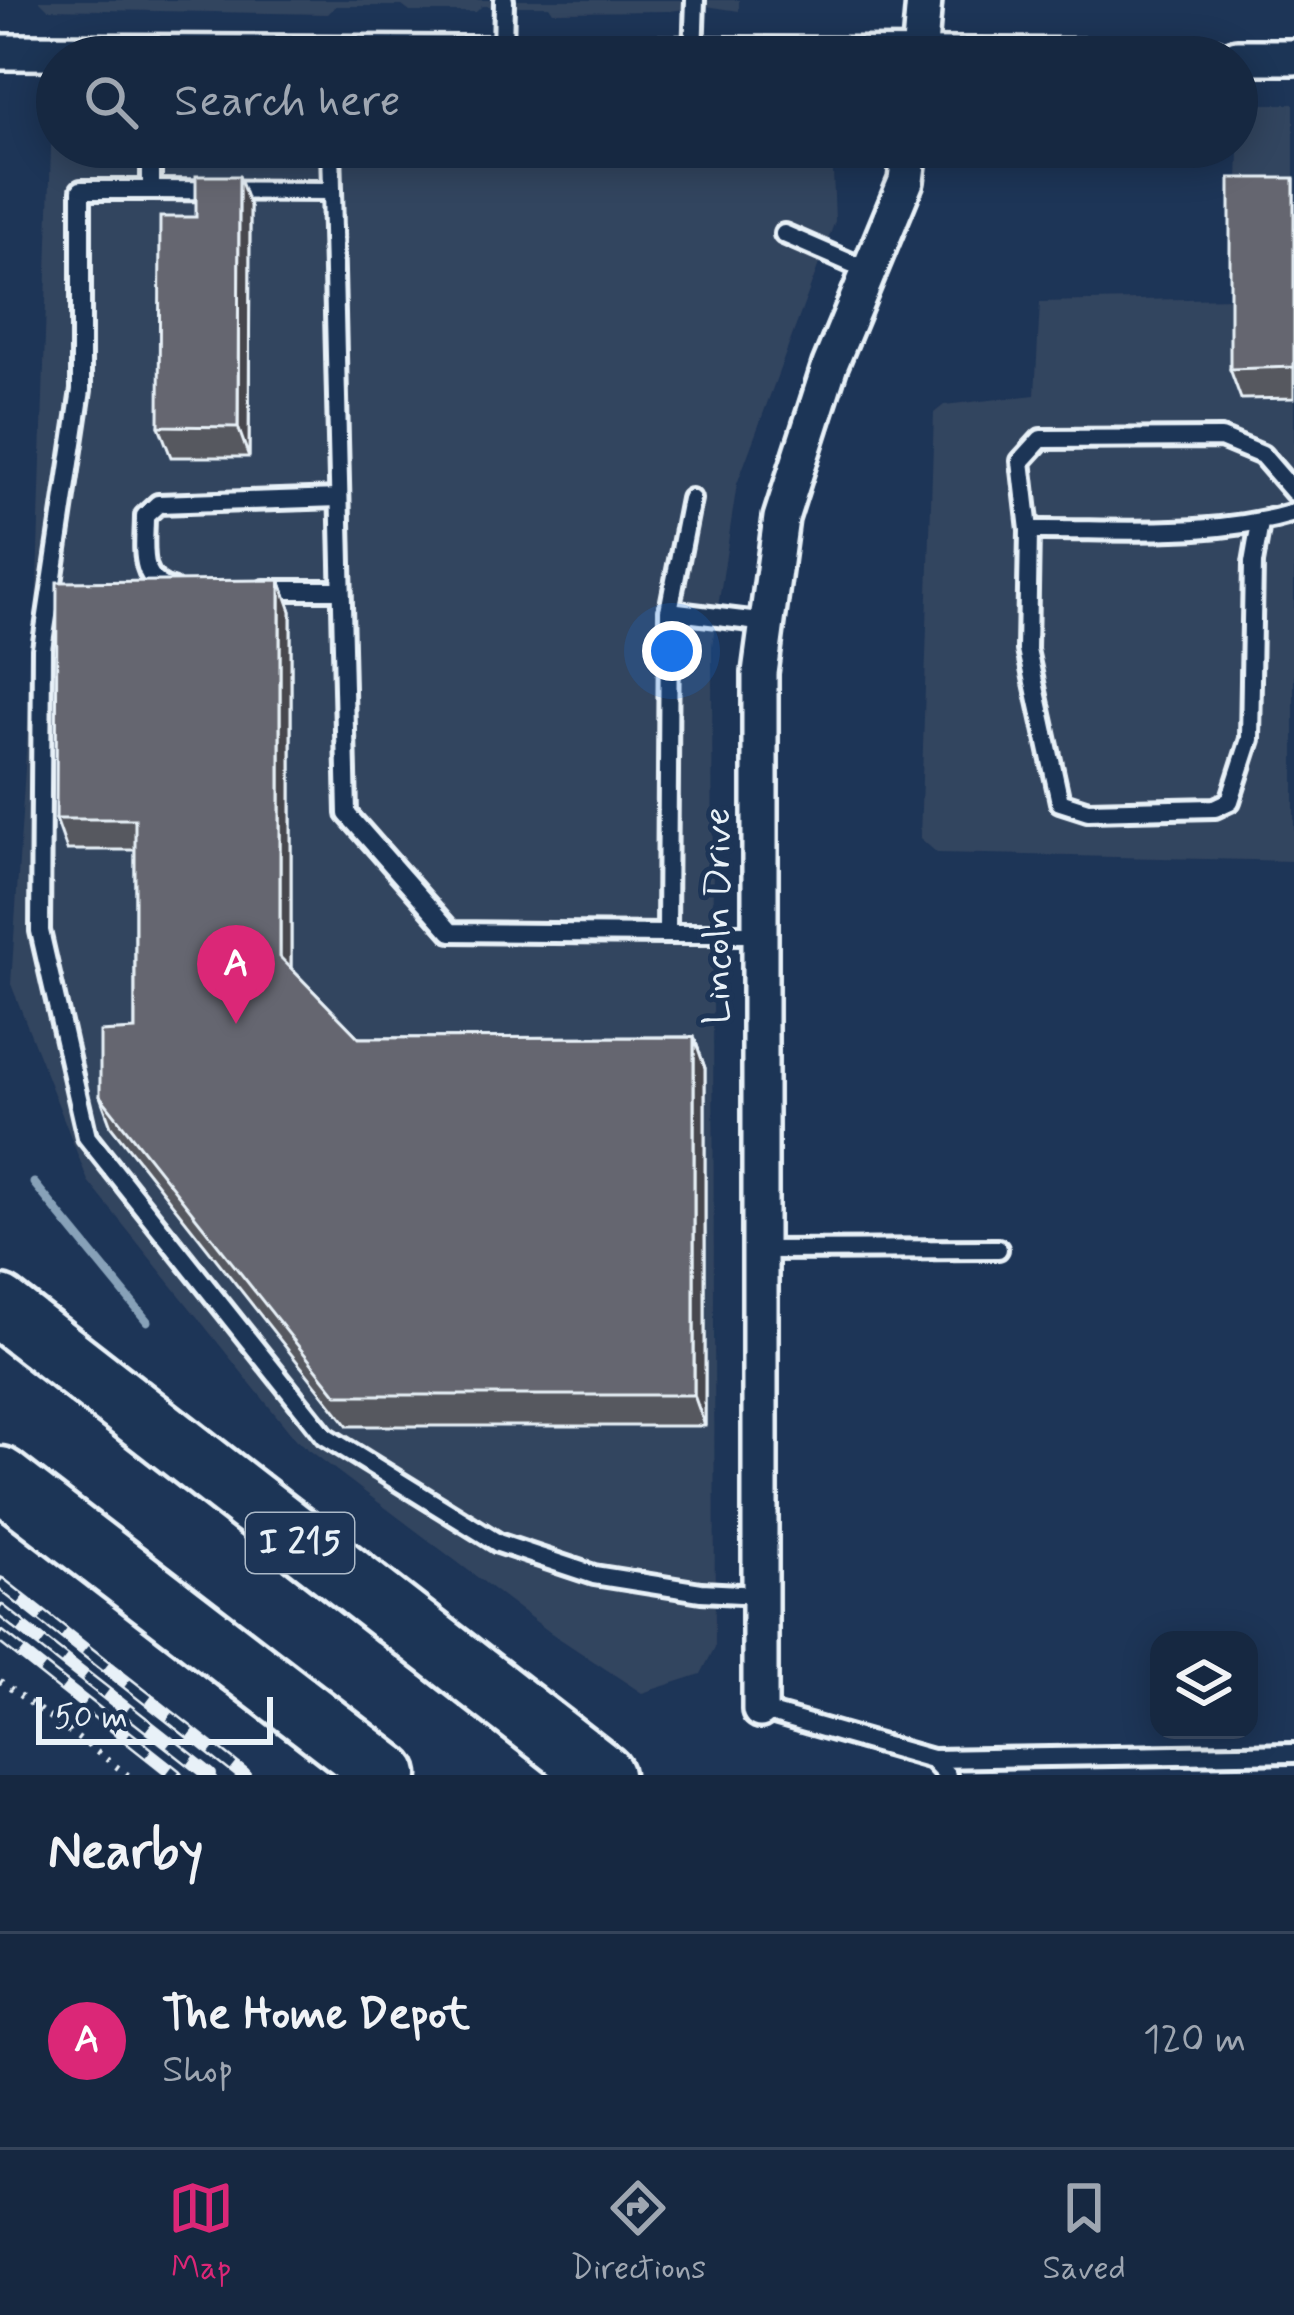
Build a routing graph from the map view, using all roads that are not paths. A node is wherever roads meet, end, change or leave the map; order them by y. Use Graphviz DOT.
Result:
graph roads {
  1 [pos="504,0"];
  2 [pos="694,0"];
  3 [pos="924,0"];
  4 [pos="503,36"];
  5 [pos="693,36"];
  6 [pos="921,36"];
  7 [pos="0,52"];
  8 [pos="36,53"];
  9 [pos="1258,57"];
  10 [pos="1294,57"];
  11 [pos="152,168"];
  12 [pos="331,168"];
  13 [pos="908,168"];
  14 [pos="151,190"];
  15 [pos="332,191"];
  16 [pos="784,234"];
  17 [pos="869,271"];
  18 [pos="1294,493"];
  19 [pos="339,498"];
  20 [pos="691,499"];
  21 [pos="1294,513"];
  22 [pos="1260,523"];
  23 [pos="1029,530"];
  24 [pos="54,589"];
  25 [pos="73,589"];
  26 [pos="132,589"];
  27 [pos="164,589"];
  28 [pos="188,590"];
  29 [pos="235,590"];
  30 [pos="341,590"];
  31 [pos="669,610"];
  32 [pos="767,622"];
  33 [pos="668,934"];
  34 [pos="760,934"];
  35 [pos="998,1249"];
  36 [pos="760,1250"];
  37 [pos="0,1307"];
  38 [pos="0,1478"];
  39 [pos="760,1595"];
  40 [pos="760,1710"];
  41 [pos="1294,1753"];
  42 [pos="932,1759"];
  43 [pos="387,1775"];
  44 [pos="602,1775"];
  45 [pos="947,1775"];
  1 -- 4 [label="lane"];
  2 -- 5 [label="lane"];
  3 -- 6 [label="street"];
  7 -- 8 [label="street"];
  9 -- 10 [label="street"];
  11 -- 14 [label="lane"];
  12 -- 15 [label="lane"];
  13 -- 17 [label="street, Lincoln Drive"];
  14 -- 15 [label="lane"];
  14 -- 24 [label="lane"];
  15 -- 19 [label="lane"];
  16 -- 17 [label="lane"];
  17 -- 32 [label="street, Lincoln Drive"];
  18 -- 23 [label="lane"];
  19 -- 27 [label="lane"];
  19 -- 30 [label="lane"];
  20 -- 31 [label="lane"];
  21 -- 22 [label="lane"];
  22 -- 23 [label="lane"];
  22 -- 23 [label="lane"];
  24 -- 25 [label="lane"];
  24 -- 39 [label="lane"];
  26 -- 27 [label="lane"];
  27 -- 28 [label="lane"];
  29 -- 30 [label="lane"];
  30 -- 33 [label="lane"];
  31 -- 32 [label="lane"];
  31 -- 33 [label="lane"];
  32 -- 34 [label="street, Lincoln Drive"];
  33 -- 34 [label="lane"];
  34 -- 36 [label="street, Lincoln Drive"];
  35 -- 36 [label="lane"];
  36 -- 39 [label="street, Lincoln Drive"];
  37 -- 44 [label="highway, I 215"];
  38 -- 43 [label="highway"];
  39 -- 40 [label="street, Lincoln Drive"];
  40 -- 42 [label="lane"];
  41 -- 42 [label="lane"];
  42 -- 45 [label="lane"];
}
